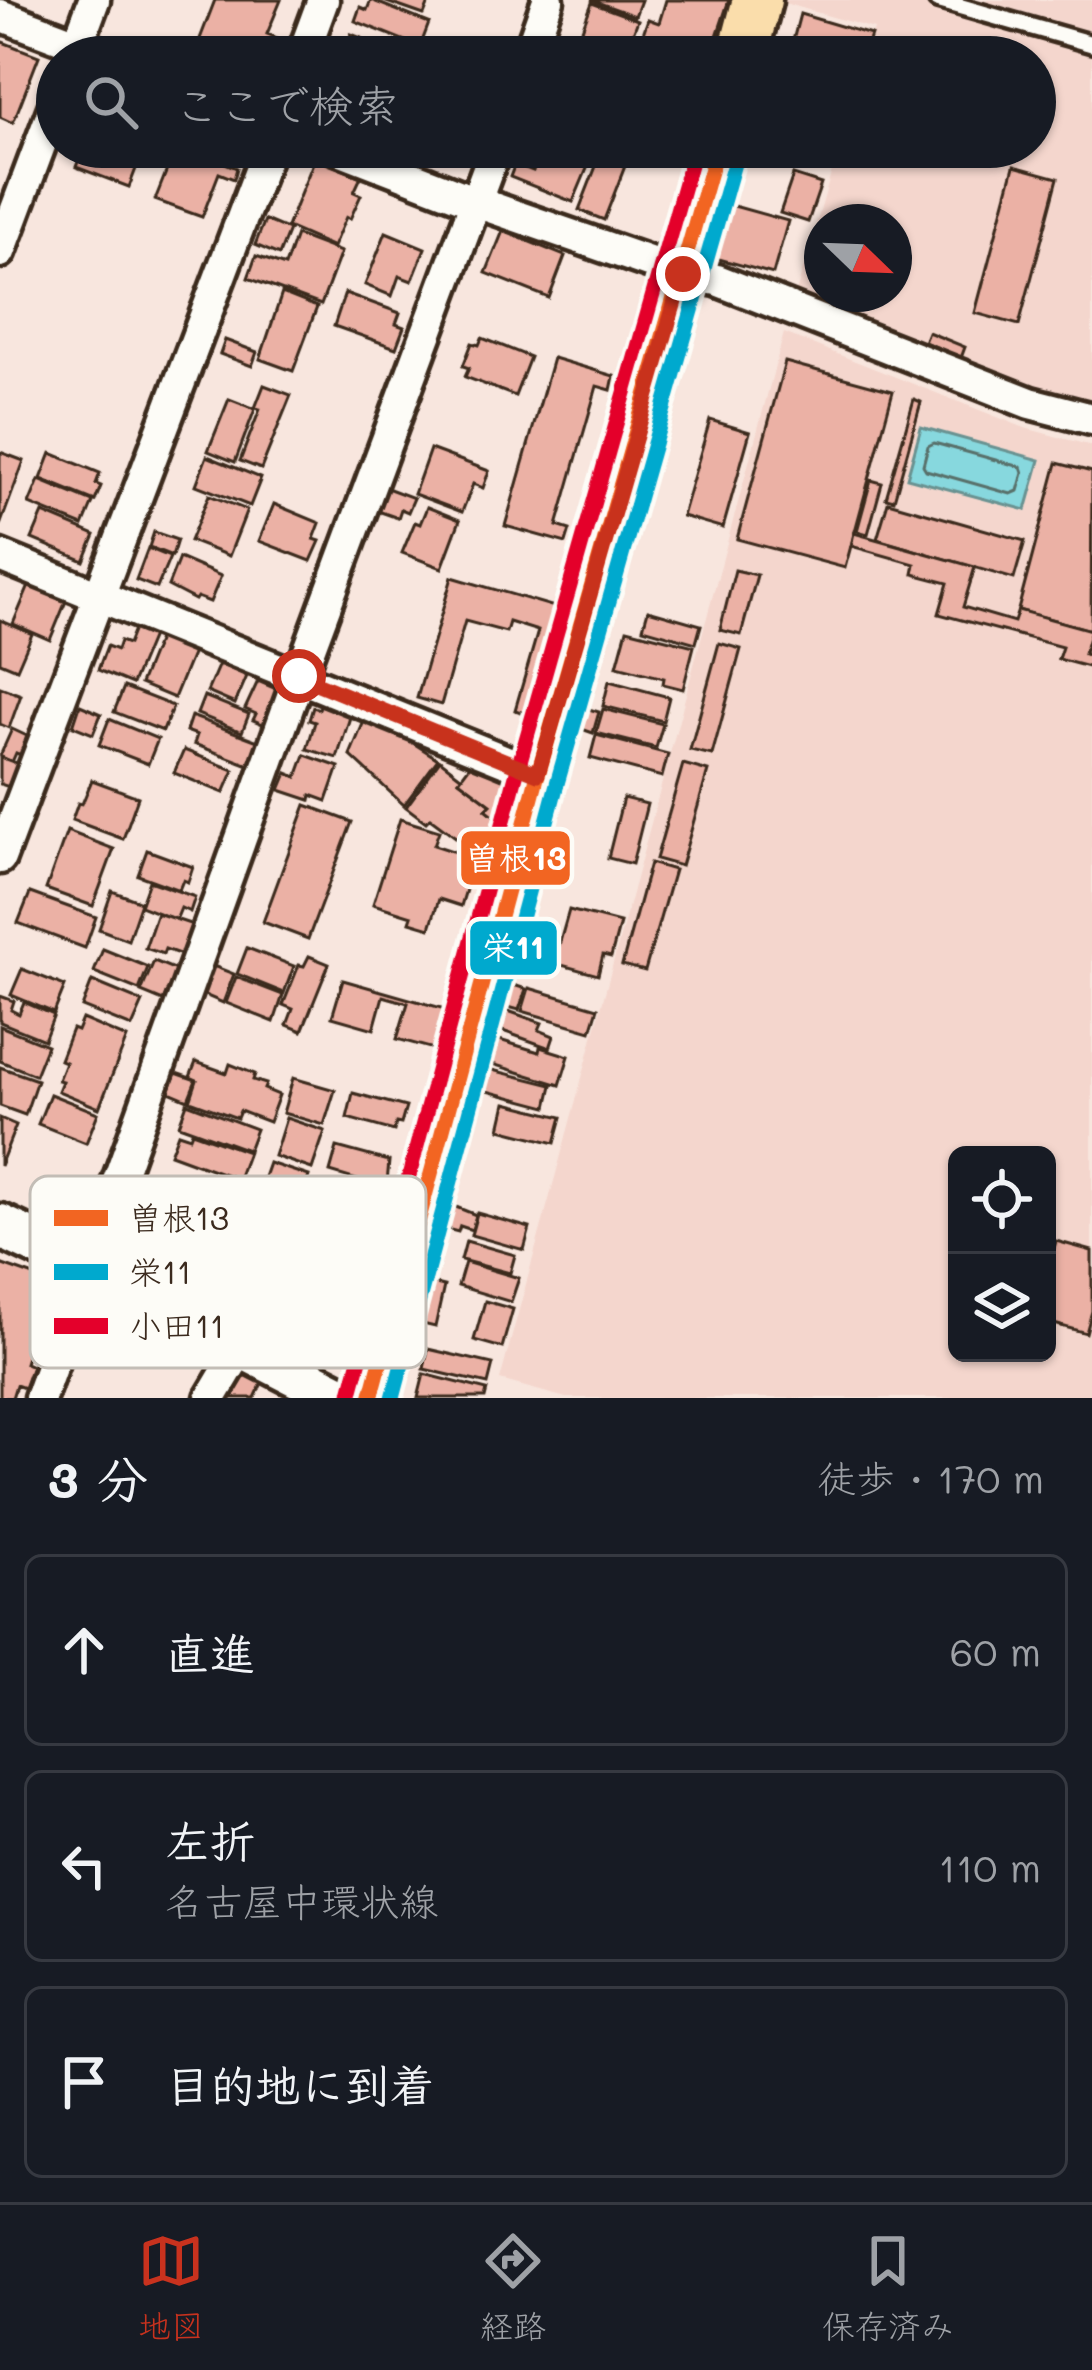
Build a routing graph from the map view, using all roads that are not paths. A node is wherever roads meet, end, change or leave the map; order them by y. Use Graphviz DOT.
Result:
graph roads {
  1 [pos="94,0"];
  2 [pos="323,0"];
  3 [pos="548,0"];
  4 [pos="758,0"];
  5 [pos="937,0"];
  6 [pos="0,15"];
  7 [pos="46,36"];
  8 [pos="81,36"];
  9 [pos="310,36"];
  10 [pos="535,36"];
  11 [pos="748,36"];
  12 [pos="1092,44"];
  13 [pos="36,156"];
  14 [pos="261,168"];
  15 [pos="388,168"];
  16 [pos="488,168"];
  17 [pos="711,168"];
  18 [pos="476,202"];
  19 [pos="0,252"];
  20 [pos="683,274"];
  21 [pos="1092,419"];
  22 [pos="0,556"];
  23 [pos="97,597"];
  24 [pos="299,676"];
  25 [pos="538,774"];
  26 [pos="0,858"];
  27 [pos="120,1176"];
  28 [pos="426,1192"];
  29 [pos="0,1226"];
  30 [pos="30,1240"];
  31 [pos="51,1368"];
  32 [pos="229,1368"];
  33 [pos="284,1368"];
  34 [pos="379,1368"];
  35 [pos="40,1398"];
  36 [pos="211,1398"];
  37 [pos="342,1398"];
  38 [pos="371,1398"];
  1 -- 8 [label="street"];
  2 -- 9 [label="street"];
  3 -- 10 [label="street"];
  4 -- 11 [label="main road"];
  5 -- 12 [label="lane"];
  6 -- 7 [label="street"];
  13 -- 19 [label="street"];
  14 -- 23 [label="street"];
  15 -- 18 [label="street"];
  16 -- 18 [label="street"];
  17 -- 20 [label="main road"];
  18 -- 20 [label="street"];
  18 -- 24 [label="street"];
  20 -- 21 [label="street"];
  20 -- 25 [label="main road"];
  22 -- 23 [label="street"];
  23 -- 24 [label="street"];
  23 -- 26 [label="street"];
  24 -- 25 [label="street"];
  24 -- 27 [label="street"];
  25 -- 28 [label="main road"];
  29 -- 30 [label="street"];
  31 -- 35 [label="street"];
  32 -- 36 [label="street"];
  33 -- 37 [label="street"];
  34 -- 38 [label="main road"];
}
